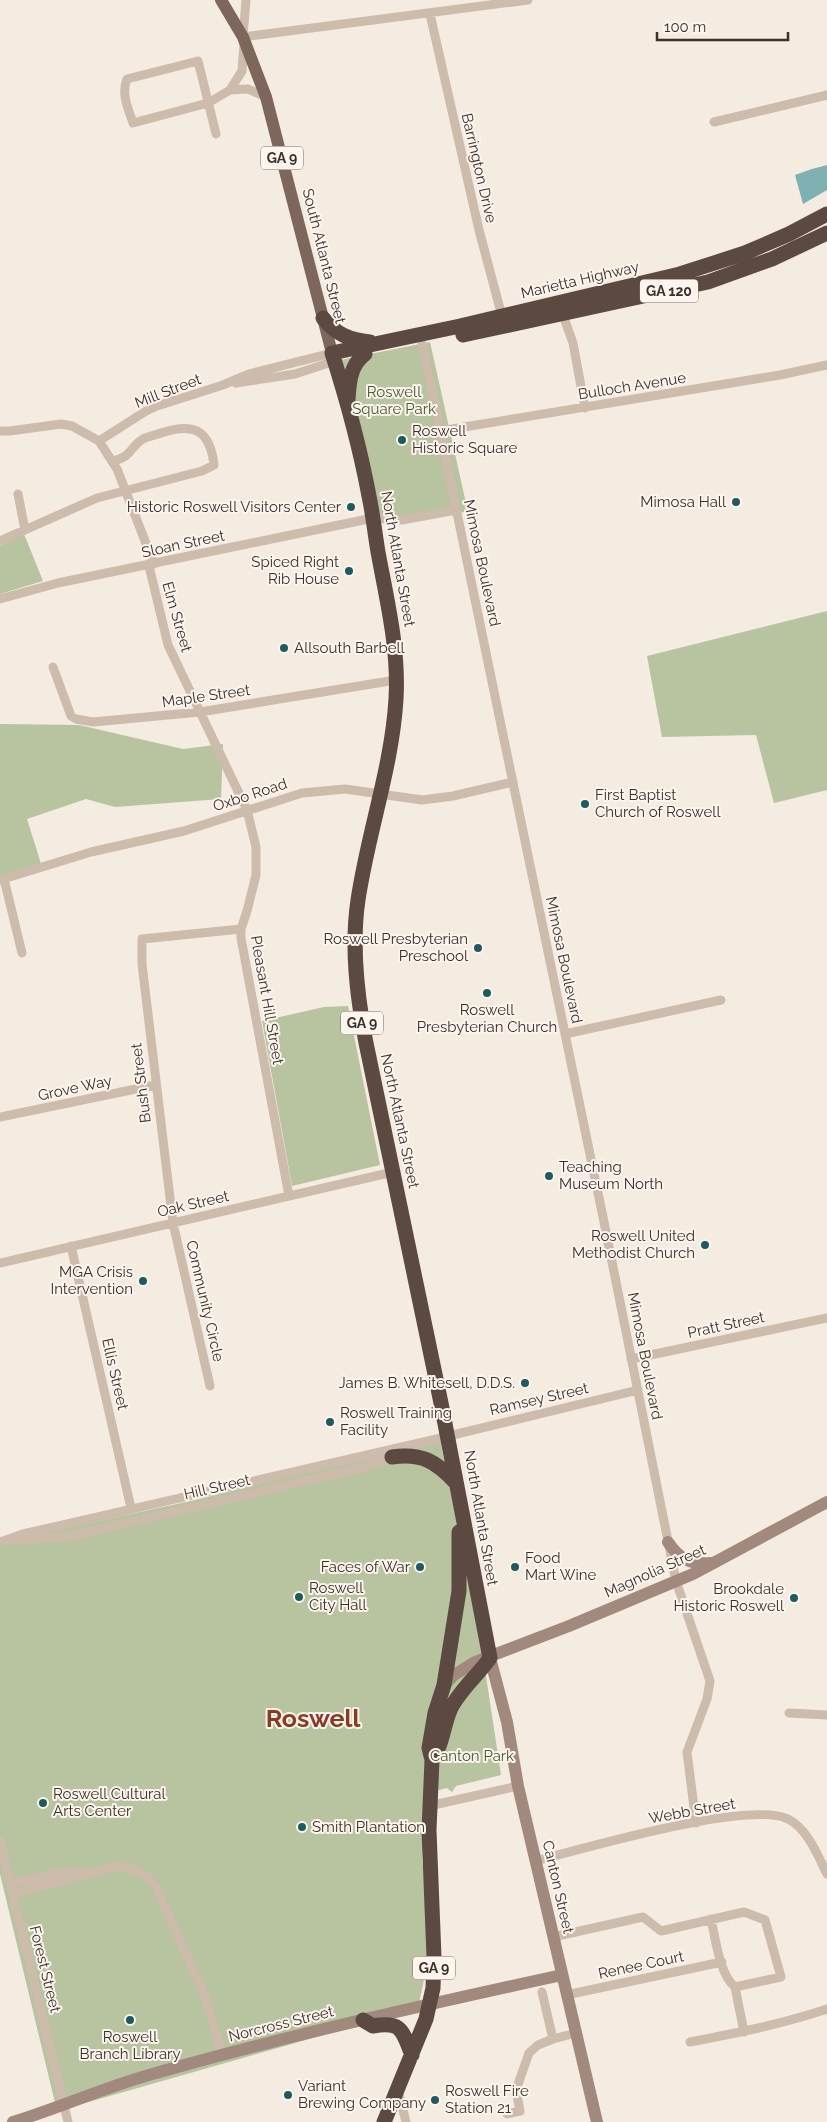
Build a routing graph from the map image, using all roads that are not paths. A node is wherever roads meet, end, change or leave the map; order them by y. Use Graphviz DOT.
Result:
graph roads {
  1 [pos="221,0"];
  2 [pos="246,0"];
  3 [pos="528,0"];
  4 [pos="430,14"];
  5 [pos="243,38"];
  6 [pos="230,90"];
  7 [pos="827,95"];
  8 [pos="266,97"];
  9 [pos="208,102"];
  10 [pos="714,122"];
  11 [pos="216,134"];
  12 [pos="827,214"];
  13 [pos="827,233"];
  14 [pos="563,314"];
  15 [pos="323,318"];
  16 [pos="503,321"];
  17 [pos="386,342"];
  18 [pos="422,344"];
  19 [pos="365,354"];
  20 [pos="333,357"];
  21 [pos="827,365"];
  22 [pos="347,406"];
  23 [pos="585,408"];
  24 [pos="0,430"];
  25 [pos="440,431"];
  26 [pos="99,441"];
  27 [pos="112,460"];
  28 [pos="126,491"];
  29 [pos="18,494"];
  30 [pos="456,510"];
  31 [pos="373,518"];
  32 [pos="26,530"];
  33 [pos="0,541"];
  34 [pos="152,565"];
  35 [pos="0,599"];
  36 [pos="53,667"];
  37 [pos="396,680"];
  38 [pos="200,712"];
  39 [pos="513,782"];
  40 [pos="380,794"];
  41 [pos="247,810"];
  42 [pos="2,879"];
  43 [pos="241,929"];
  44 [pos="22,953"];
  45 [pos="721,1000"];
  46 [pos="565,1034"];
  47 [pos="155,1085"];
  48 [pos="0,1117"];
  49 [pos="393,1172"];
  50 [pos="289,1196"];
  51 [pos="173,1223"];
  52 [pos="71,1246"];
  53 [pos="0,1263"];
  54 [pos="827,1318"];
  55 [pos="631,1359"];
  56 [pos="210,1386"];
  57 [pos="638,1390"];
  58 [pos="448,1436"];
  59 [pos="428,1442"];
  60 [pos="392,1457"];
  61 [pos="458,1489"];
  62 [pos="827,1502"];
  63 [pos="131,1508"];
  64 [pos="4,1541"];
  65 [pos="668,1542"];
  66 [pos="714,1563"];
  67 [pos="676,1581"];
  68 [pos="490,1658"];
  69 [pos="444,1685"];
  70 [pos="789,1712"];
  71 [pos="827,1715"];
  72 [pos="432,1760"];
  73 [pos="518,1786"];
  74 [pos="429,1806"];
  75 [pos="696,1823"];
  76 [pos="0,1841"];
  77 [pos="535,1861"];
  78 [pos="91,1872"];
  79 [pos="827,1874"];
  80 [pos="11,1884"];
  81 [pos="13,1894"];
  82 [pos="711,1919"];
  83 [pos="553,1938"];
  84 [pos="722,1962"];
  85 [pos="562,1975"];
  86 [pos="735,1987"];
  87 [pos="542,1992"];
  88 [pos="566,1995"];
  89 [pos="430,2003"];
  90 [pos="827,2009"];
  91 [pos="362,2020"];
  92 [pos="744,2032"];
  93 [pos="576,2033"];
  94 [pos="553,2039"];
  95 [pos="690,2042"];
  96 [pos="222,2055"];
  97 [pos="412,2055"];
  98 [pos="398,2089"];
  99 [pos="64,2104"];
  100 [pos="507,2114"];
  101 [pos="13,2122"];
  102 [pos="68,2122"];
  103 [pos="384,2122"];
  104 [pos="406,2122"];
  105 [pos="597,2122"];
  1 -- 5 [label="main road, South Atlanta Street / GA 9"];
  2 -- 5 [label="street"];
  3 -- 4 [label="street"];
  4 -- 5 [label="street"];
  4 -- 16 [label="street, Barrington Drive"];
  5 -- 6 [label="street"];
  5 -- 8 [label="main road, South Atlanta Street / GA 9"];
  6 -- 8 [label="street"];
  6 -- 9 [label="street"];
  7 -- 10 [label="street"];
  8 -- 15 [label="main road, South Atlanta Street / GA 9"];
  9 -- 9 [label="street"];
  9 -- 11 [label="street"];
  12 -- 16 [label="highway, Marietta Highway / GA 120"];
  13 -- 14 [label="highway, Marietta Highway / GA 120"];
  14 -- 16 [label="highway, Marietta Highway / GA 120"];
  14 -- 23 [label="street"];
  15 -- 17 [label="highway"];
  15 -- 20 [label="main road, South Atlanta Street / GA 9"];
  16 -- 17 [label="highway, Marietta Highway / GA 120"];
  16 -- 18 [label="highway, Marietta Highway / GA 120"];
  17 -- 20 [label="highway, Marietta Highway / GA 120"];
  18 -- 19 [label="highway, Marietta Highway / GA 120"];
  18 -- 25 [label="street, Mimosa Boulevard"];
  19 -- 20 [label="highway, Marietta Highway"];
  19 -- 22 [label="highway"];
  20 -- 22 [label="highway, North Atlanta Street / GA 9"];
  20 -- 26 [label="street, Mill Street"];
  21 -- 23 [label="street, Bulloch Avenue"];
  22 -- 31 [label="highway, North Atlanta Street / GA 9"];
  23 -- 25 [label="street, Bulloch Avenue"];
  24 -- 26 [label="street"];
  25 -- 30 [label="street, Mimosa Boulevard"];
  26 -- 27 [label="street"];
  27 -- 28 [label="street"];
  27 -- 28 [label="street"];
  28 -- 32 [label="street"];
  28 -- 34 [label="street"];
  29 -- 32 [label="street"];
  30 -- 31 [label="street, Sloan Street"];
  30 -- 39 [label="street, Mimosa Boulevard"];
  31 -- 34 [label="street, Sloan Street"];
  31 -- 37 [label="highway, North Atlanta Street / GA 9"];
  32 -- 33 [label="street"];
  34 -- 35 [label="street, Sloan Street"];
  34 -- 38 [label="street, Elm Street"];
  36 -- 38 [label="street, Maple Street"];
  37 -- 38 [label="street, Maple Street"];
  37 -- 40 [label="highway, North Atlanta Street / GA 9"];
  38 -- 41 [label="street, Elm Street"];
  39 -- 40 [label="street, Oxbo Road"];
  39 -- 46 [label="street, Mimosa Boulevard"];
  40 -- 41 [label="street, Oxbo Road"];
  40 -- 49 [label="highway, North Atlanta Street / GA 9"];
  41 -- 42 [label="street, Oxbo Road"];
  41 -- 43 [label="street, Pleasant Hill Street"];
  42 -- 44 [label="street"];
  43 -- 47 [label="street, Bush Street"];
  43 -- 50 [label="street, Pleasant Hill Street"];
  45 -- 46 [label="street"];
  46 -- 55 [label="street, Mimosa Boulevard"];
  47 -- 48 [label="street, Grove Way"];
  47 -- 51 [label="street, Bush Street"];
  49 -- 50 [label="street, Oak Street"];
  49 -- 58 [label="highway, North Atlanta Street / GA 9"];
  50 -- 51 [label="street, Oak Street"];
  51 -- 52 [label="street, Oak Street"];
  51 -- 56 [label="street, Community Circle"];
  52 -- 53 [label="street, Oak Street"];
  52 -- 63 [label="street, Ellis Street"];
  54 -- 55 [label="street, Pratt Street"];
  55 -- 57 [label="street, Mimosa Boulevard"];
  57 -- 58 [label="street, Ramsey Street"];
  57 -- 65 [label="street, Mimosa Boulevard"];
  58 -- 59 [label="street, Hill Street"];
  58 -- 61 [label="highway, North Atlanta Street / GA 9"];
  59 -- 60 [label="street, Hill Street"];
  59 -- 63 [label="street, Hill Street"];
  60 -- 61 [label="highway"];
  60 -- 64 [label="street, Hill Street"];
  61 -- 68 [label="highway, North Atlanta Street / GA 9"];
  61 -- 69 [label="highway, GA 9"];
  62 -- 66 [label="street, Magnolia Street"];
  63 -- 64 [label="street, Hill Street"];
  65 -- 66 [label="street"];
  65 -- 67 [label="street, Mimosa Boulevard"];
  66 -- 67 [label="street, Magnolia Street"];
  67 -- 68 [label="street, Magnolia Street"];
  67 -- 75 [label="street, Mimosa Boulevard"];
  68 -- 69 [label="street, Magnolia Street"];
  68 -- 72 [label="highway, GA 9"];
  68 -- 73 [label="street, Canton Street"];
  69 -- 72 [label="highway, GA 9"];
  70 -- 71 [label="street"];
  72 -- 74 [label="highway, GA 9"];
  73 -- 74 [label="street"];
  73 -- 77 [label="street, Canton Street"];
  74 -- 89 [label="highway, GA 9"];
  75 -- 77 [label="street, Webb Street"];
  75 -- 79 [label="street, Webb Street"];
  76 -- 80 [label="street, Forest Street"];
  77 -- 83 [label="street, Canton Street"];
  78 -- 80 [label="street"];
  78 -- 81 [label="street"];
  78 -- 96 [label="street"];
  80 -- 81 [label="street, Forest Street"];
  81 -- 99 [label="street, Forest Street"];
  82 -- 83 [label="street"];
  82 -- 84 [label="street"];
  82 -- 86 [label="street"];
  83 -- 85 [label="street, Canton Street"];
  84 -- 86 [label="street"];
  84 -- 88 [label="street, Renee Court"];
  85 -- 88 [label="street, Canton Street"];
  85 -- 89 [label="street, Norcross Street"];
  86 -- 92 [label="street"];
  87 -- 94 [label="street"];
  88 -- 93 [label="street, Canton Street"];
  89 -- 91 [label="street, Norcross Street"];
  89 -- 97 [label="highway, GA 9"];
  90 -- 92 [label="street"];
  91 -- 96 [label="street, Norcross Street"];
  91 -- 97 [label="highway"];
  92 -- 95 [label="street"];
  93 -- 94 [label="street"];
  93 -- 105 [label="street, Canton Street"];
  94 -- 100 [label="street"];
  96 -- 99 [label="street, Norcross Street"];
  97 -- 98 [label="highway, GA 9"];
  98 -- 103 [label="highway, GA 9"];
  98 -- 104 [label="street"];
  99 -- 101 [label="street, Norcross Street"];
  99 -- 102 [label="street, Forest Street"];
}
